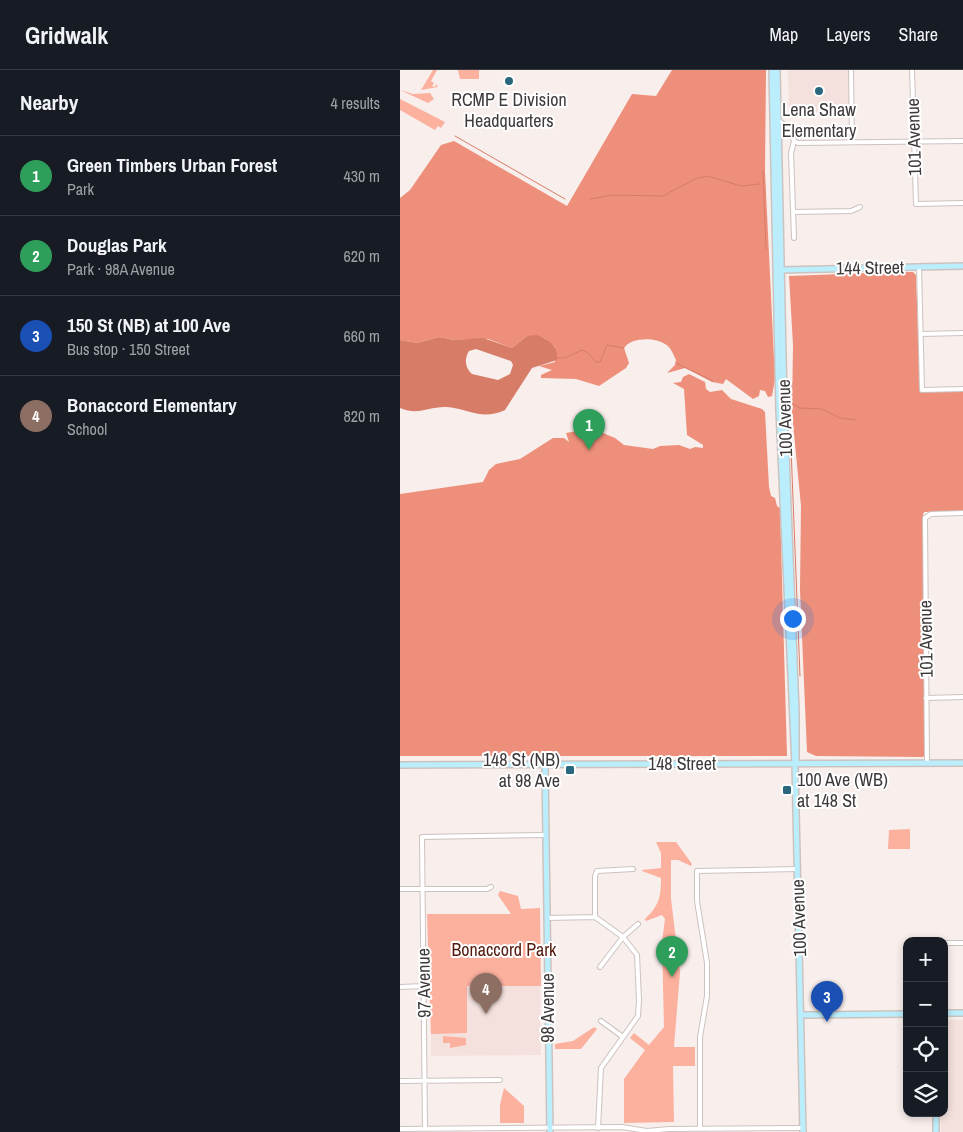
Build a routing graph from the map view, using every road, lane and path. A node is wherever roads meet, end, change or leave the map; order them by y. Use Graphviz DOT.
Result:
graph roads {
  1 [pos="772,70"];
  2 [pos="777,70"];
  3 [pos="851,70"];
  4 [pos="912,70"];
  5 [pos="778,119"];
  6 [pos="772,123"];
  7 [pos="778,128"];
  8 [pos="790,128"];
  9 [pos="794,141"];
  10 [pos="963,141"];
  11 [pos="852,142"];
  12 [pos="914,142"];
  13 [pos="963,203"];
  14 [pos="860,207"];
  15 [pos="793,212"];
  16 [pos="794,238"];
  17 [pos="963,266"];
  18 [pos="920,267"];
  19 [pos="779,270"];
  20 [pos="963,333"];
  21 [pos="921,334"];
  22 [pos="963,389"];
  23 [pos="963,513"];
  24 [pos="963,697"];
  25 [pos="926,698"];
  26 [pos="927,763"];
  27 [pos="963,763"];
  28 [pos="544,764"];
  29 [pos="400,765"];
  30 [pos="795,765"];
  31 [pos="546,835"];
  32 [pos="633,869"];
  33 [pos="798,869"];
  34 [pos="491,887"];
  35 [pos="400,889"];
  36 [pos="423,889"];
  37 [pos="596,917"];
  38 [pos="547,918"];
  39 [pos="638,924"];
  40 [pos="623,937"];
  41 [pos="948,943"];
  42 [pos="963,943"];
  43 [pos="600,968"];
  44 [pos="424,986"];
  45 [pos="400,987"];
  46 [pos="948,1013"];
  47 [pos="963,1013"];
  48 [pos="903,1014"];
  49 [pos="802,1015"];
  50 [pos="601,1021"];
  51 [pos="623,1037"];
  52 [pos="500,1080"];
  53 [pos="400,1081"];
  54 [pos="425,1081"];
  55 [pos="936,1117"];
  56 [pos="598,1128"];
  57 [pos="700,1128"];
  58 [pos="425,1129"];
  59 [pos="400,1130"];
  60 [pos="803,1130"];
  61 [pos="502,1131"];
  62 [pos="550,1131"];
  63 [pos="936,1132"];
  1 -- 6 [label="main road, 100 Avenue"];
  2 -- 5 [label="main road, 100 Avenue"];
  3 -- 11 [label="street"];
  4 -- 12 [label="street, 101 Avenue"];
  5 -- 7 [label="main road, 100 Avenue"];
  5 -- 8 [label="street"];
  6 -- 7 [label="street"];
  6 -- 19 [label="main road, 100 Avenue"];
  7 -- 8 [label="street"];
  7 -- 19 [label="main road, 100 Avenue"];
  8 -- 9 [label="street"];
  9 -- 11 [label="street"];
  9 -- 15 [label="street"];
  10 -- 12 [label="street"];
  11 -- 12 [label="street"];
  12 -- 13 [label="street, 101 Avenue"];
  14 -- 15 [label="street"];
  15 -- 16 [label="street"];
  17 -- 18 [label="main road, 144 Street"];
  18 -- 19 [label="main road, 144 Street"];
  18 -- 21 [label="street"];
  19 -- 30 [label="main road, 100 Avenue"];
  20 -- 21 [label="street"];
  21 -- 22 [label="street"];
  23 -- 25 [label="street, 101 Avenue"];
  24 -- 25 [label="street"];
  25 -- 26 [label="street, 101 Avenue"];
  26 -- 27 [label="main road, 148 Street"];
  26 -- 30 [label="main road, 148 Street"];
  28 -- 29 [label="main road, 148 Street"];
  28 -- 30 [label="main road, 148 Street"];
  28 -- 31 [label="main road, 98 Avenue"];
  30 -- 33 [label="main road, 100 Avenue"];
  31 -- 36 [label="street, 97 Avenue"];
  31 -- 38 [label="main road, 98 Avenue"];
  32 -- 37 [label="street"];
  33 -- 49 [label="main road, 100 Avenue"];
  33 -- 57 [label="street"];
  34 -- 36 [label="street"];
  35 -- 36 [label="street"];
  36 -- 44 [label="street, 97 Avenue"];
  37 -- 38 [label="street"];
  37 -- 40 [label="street"];
  38 -- 62 [label="main road, 98 Avenue"];
  39 -- 40 [label="street"];
  40 -- 43 [label="street"];
  40 -- 51 [label="street"];
  41 -- 42 [label="street"];
  44 -- 45 [label="street"];
  44 -- 54 [label="street, 97 Avenue"];
  46 -- 47 [label="main road"];
  48 -- 49 [label="main road"];
  49 -- 60 [label="main road, 100 Avenue"];
  50 -- 51 [label="street"];
  51 -- 56 [label="street"];
  52 -- 54 [label="street"];
  53 -- 54 [label="street"];
  54 -- 58 [label="street, 97 Avenue"];
  55 -- 63 [label="main road"];
  56 -- 57 [label="street"];
  56 -- 62 [label="street"];
  57 -- 60 [label="street"];
  58 -- 59 [label="street"];
  58 -- 61 [label="street"];
  61 -- 62 [label="street"];
}
